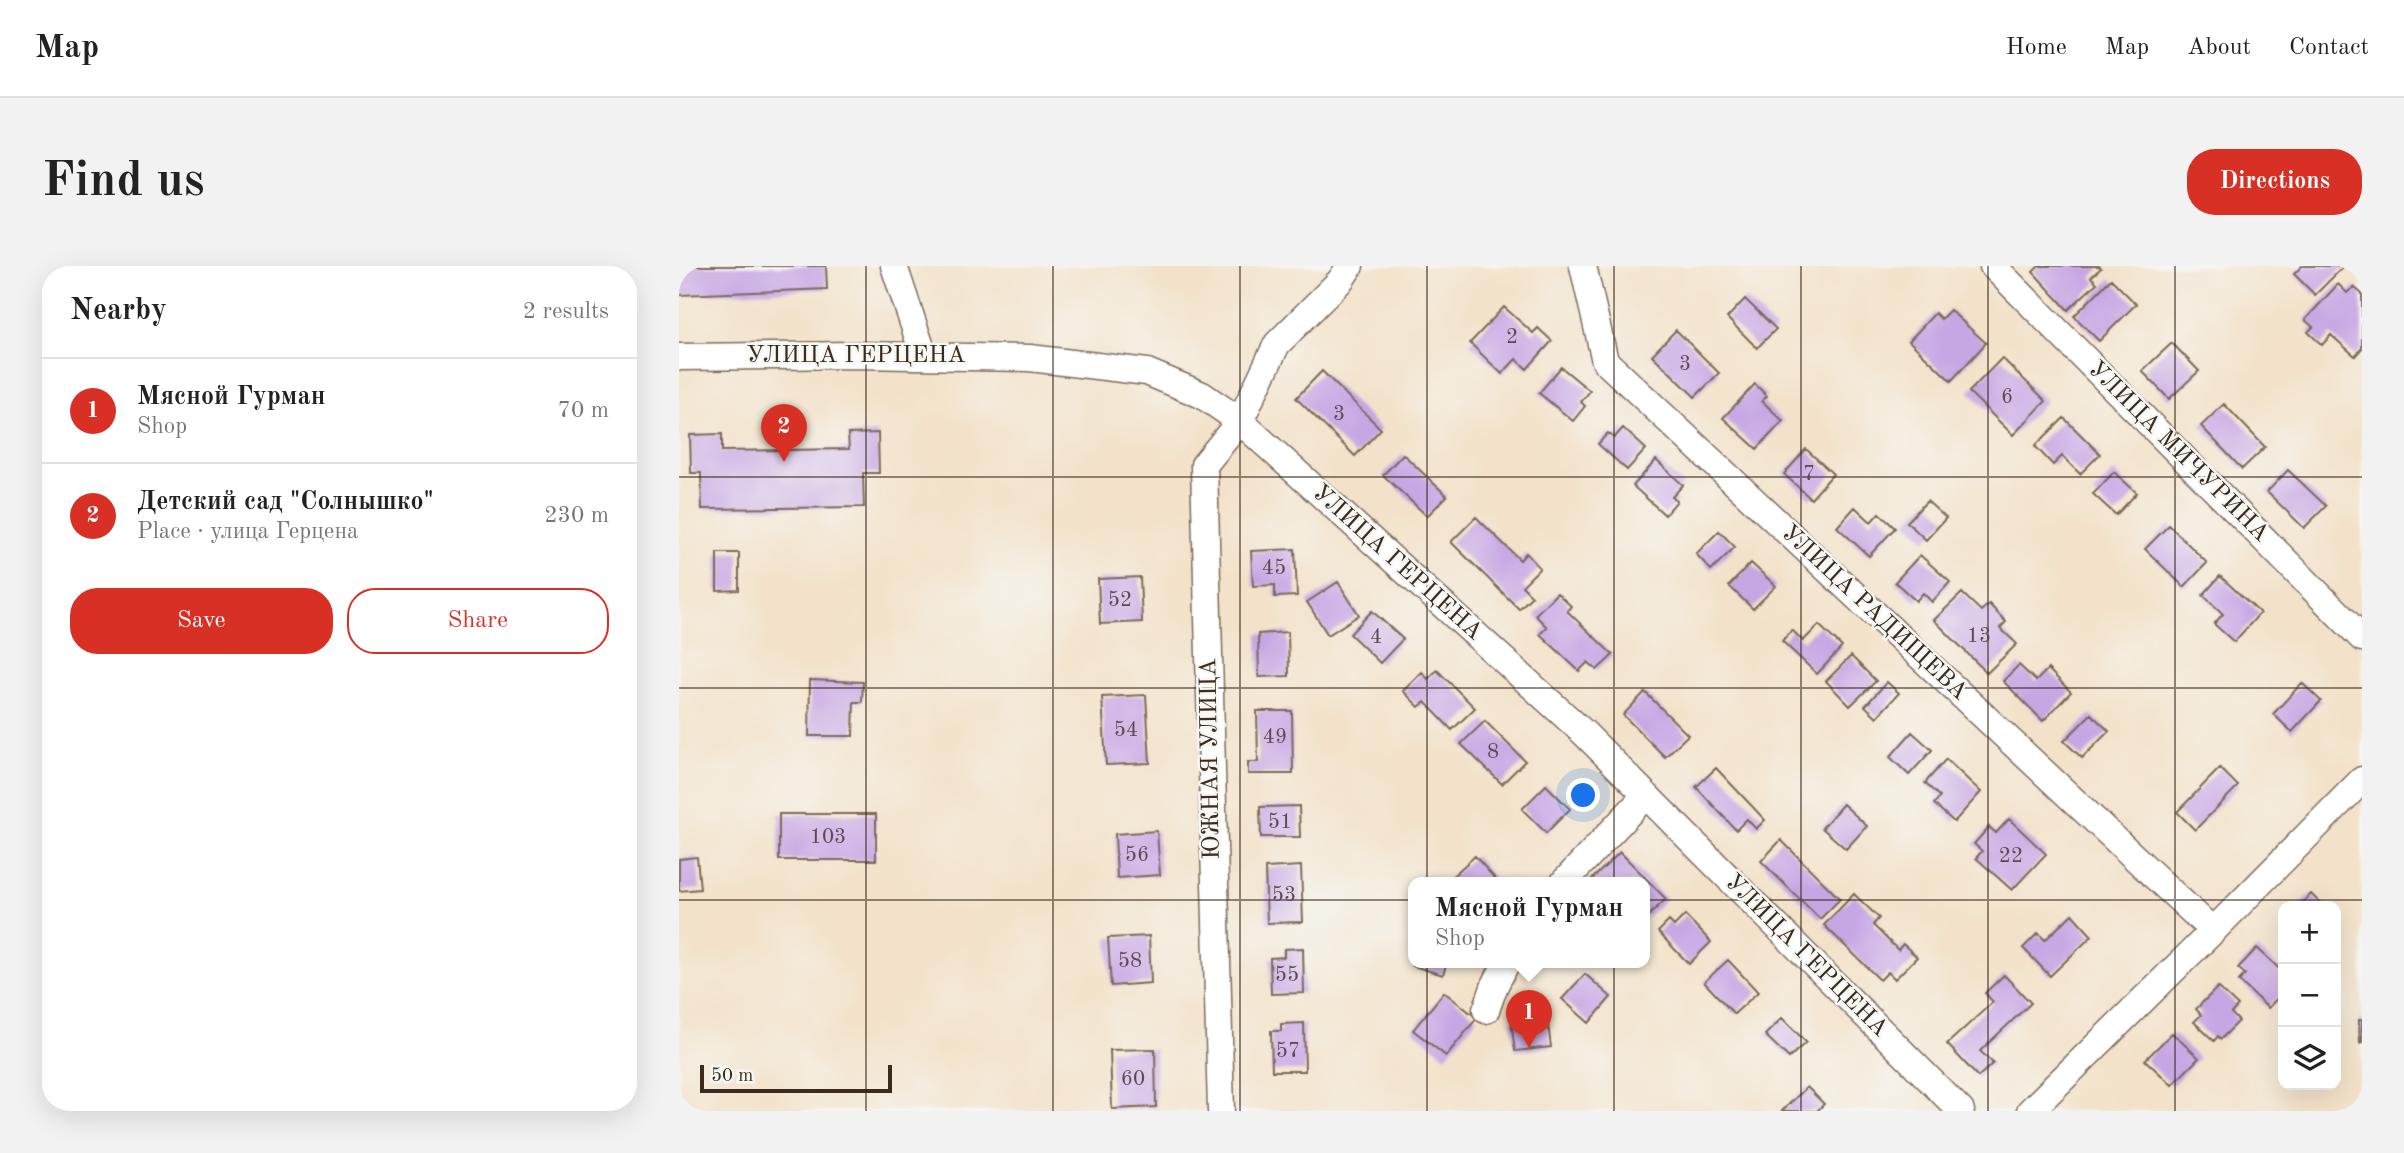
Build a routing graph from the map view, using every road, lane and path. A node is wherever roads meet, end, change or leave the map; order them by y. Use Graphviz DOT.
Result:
graph roads {
  1 [pos="894,266"];
  2 [pos="1350,266"];
  3 [pos="1583,266"];
  4 [pos="1993,266"];
  5 [pos="679,356"];
  6 [pos="924,356"];
  7 [pos="1240,421"];
  8 [pos="2362,638"];
  9 [pos="2362,780"];
  10 [pos="1646,795"];
  11 [pos="1569,877"];
  12 [pos="2213,931"];
  13 [pos="1504,968"];
  14 [pos="1486,1010"];
  15 [pos="1221,1111"];
  16 [pos="1961,1111"];
  17 [pos="2030,1111"];
  1 -- 6 [label="street"];
  2 -- 7 [label="street, ЮЖНАЯ УЛИЦА"];
  3 -- 12 [label="street, УЛИЦА РАДИЩЕВА"];
  4 -- 8 [label="street, УЛИЦА МИЧУРИНА"];
  5 -- 6 [label="street, УЛИЦА ГЕРЦЕНА"];
  6 -- 7 [label="street, УЛИЦА ГЕРЦЕНА"];
  7 -- 10 [label="street, УЛИЦА ГЕРЦЕНА"];
  7 -- 15 [label="street, ЮЖНАЯ УЛИЦА"];
  9 -- 12 [label="street"];
  10 -- 11 [label="street"];
  10 -- 16 [label="street, УЛИЦА ГЕРЦЕНА"];
  12 -- 17 [label="street"];
  13 -- 14 [label="street"];
}
